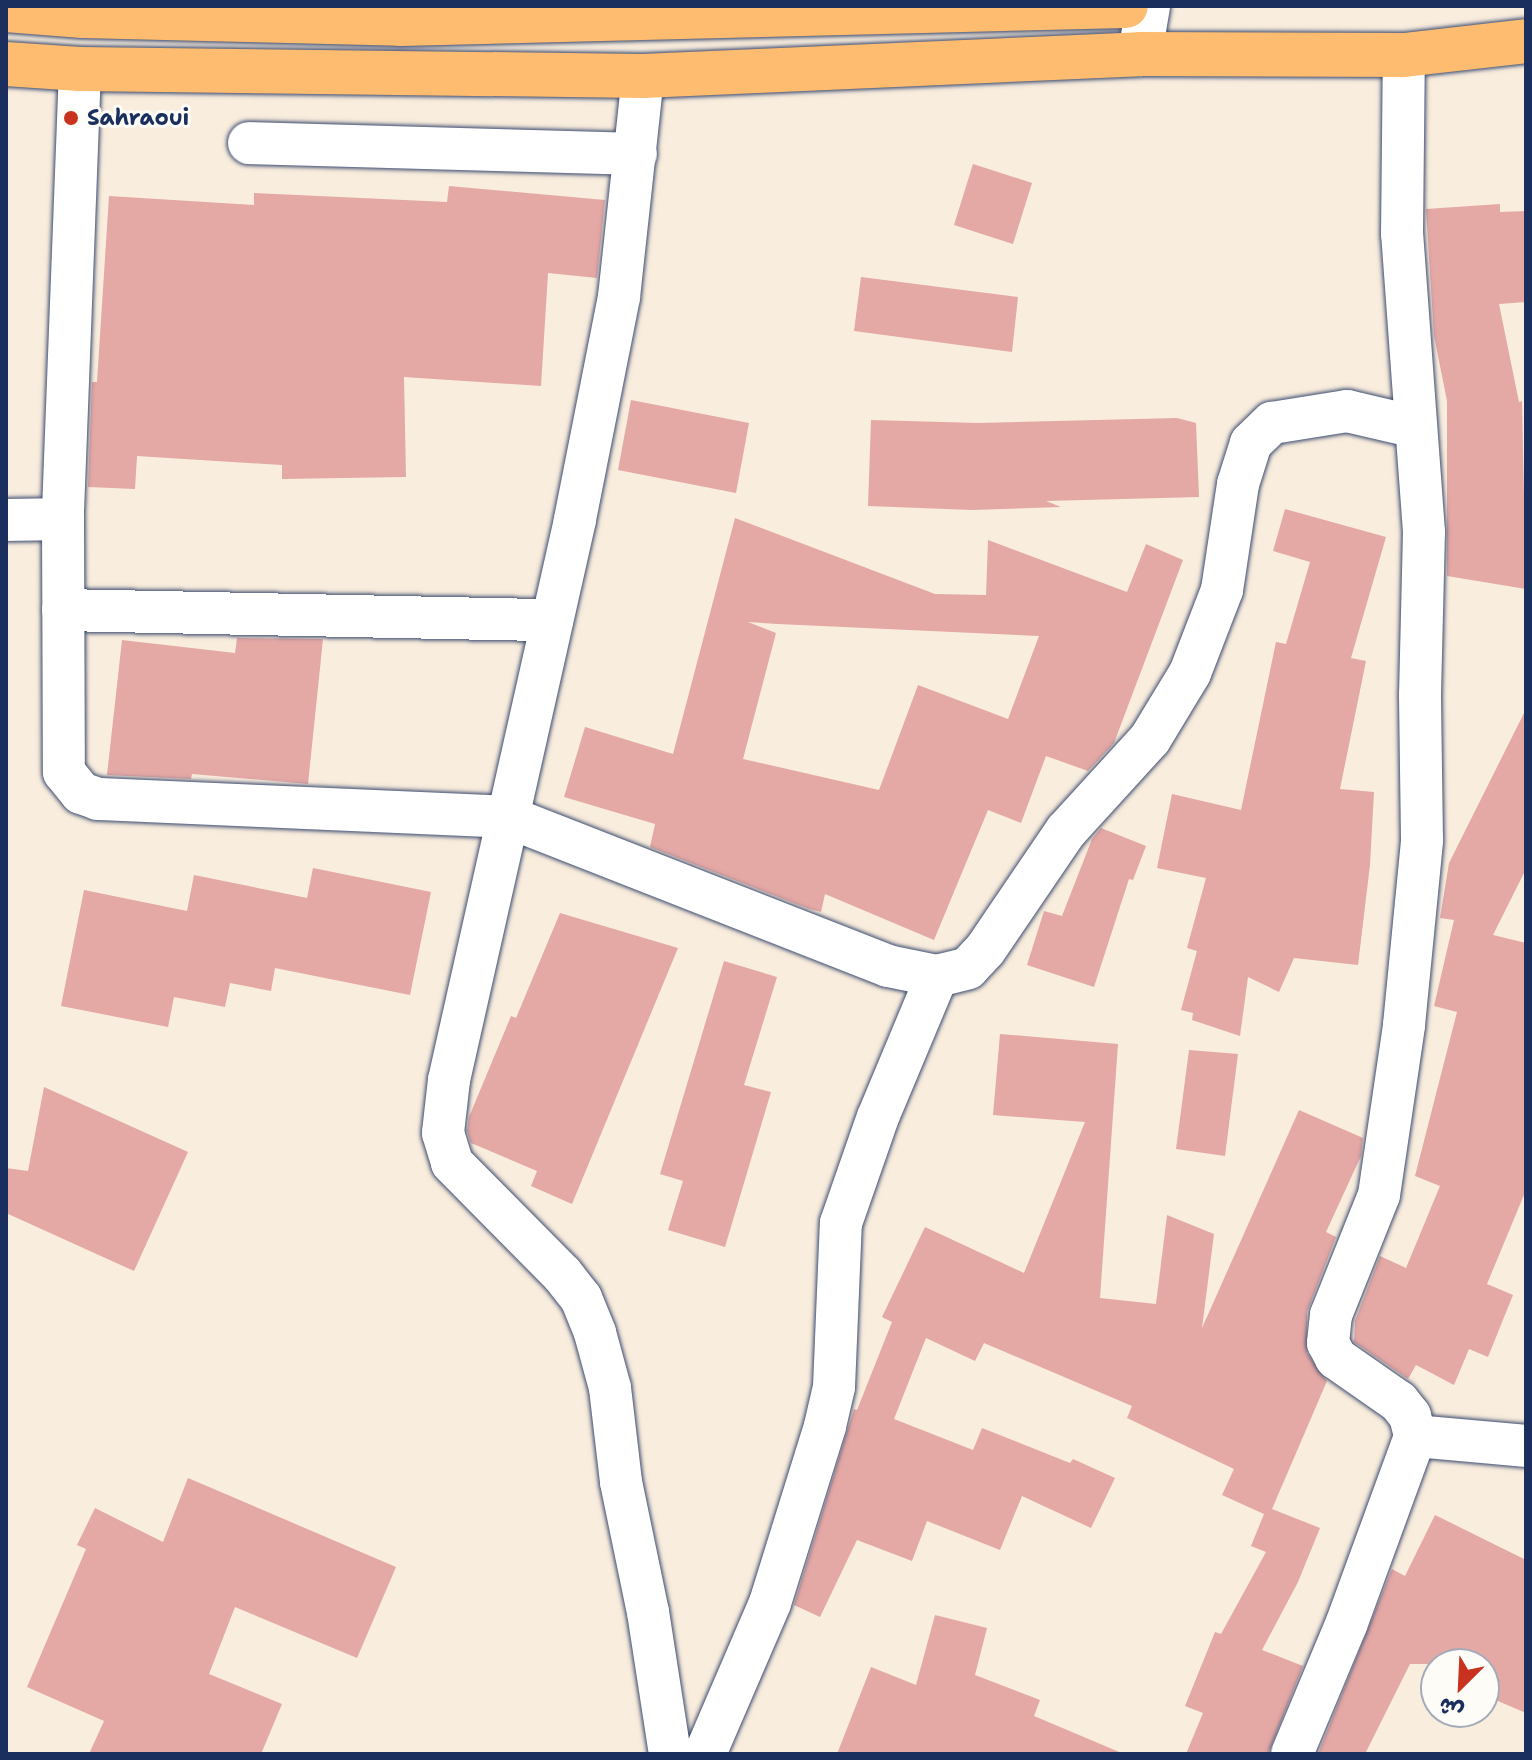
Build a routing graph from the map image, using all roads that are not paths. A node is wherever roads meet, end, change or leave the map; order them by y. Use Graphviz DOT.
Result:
graph roads {
  1 [pos="1126,6"];
  2 [pos="1148,6"];
  3 [pos="6,10"];
  4 [pos="402,15"];
  5 [pos="1526,41"];
  6 [pos="1140,54"];
  7 [pos="1404,55"];
  8 [pos="6,64"];
  9 [pos="80,69"];
  10 [pos="643,76"];
  11 [pos="249,143"];
  12 [pos="636,154"];
  13 [pos="1416,427"];
  14 [pos="63,519"];
  15 [pos="6,520"];
  16 [pos="63,610"];
  17 [pos="552,620"];
  18 [pos="508,817"];
  19 [pos="937,976"];
  20 [pos="1415,1436"];
  21 [pos="1526,1446"];
  22 [pos="670,1754"];
  23 [pos="705,1754"];
  24 [pos="1292,1754"];
  1 -- 4 [label="main road"];
  2 -- 6 [label="street"];
  3 -- 4 [label="main road"];
  5 -- 7 [label="main road"];
  6 -- 7 [label="main road"];
  6 -- 10 [label="main road"];
  7 -- 13 [label="street"];
  8 -- 9 [label="main road"];
  9 -- 10 [label="main road"];
  9 -- 14 [label="street"];
  10 -- 12 [label="street"];
  11 -- 12 [label="street"];
  12 -- 17 [label="street"];
  13 -- 19 [label="street"];
  13 -- 20 [label="street"];
  14 -- 15 [label="street"];
  14 -- 16 [label="street"];
  16 -- 17 [label="street"];
  16 -- 18 [label="street"];
  17 -- 18 [label="street"];
  18 -- 19 [label="street"];
  18 -- 22 [label="street"];
  19 -- 23 [label="street"];
  20 -- 21 [label="street"];
  20 -- 24 [label="street"];
}
